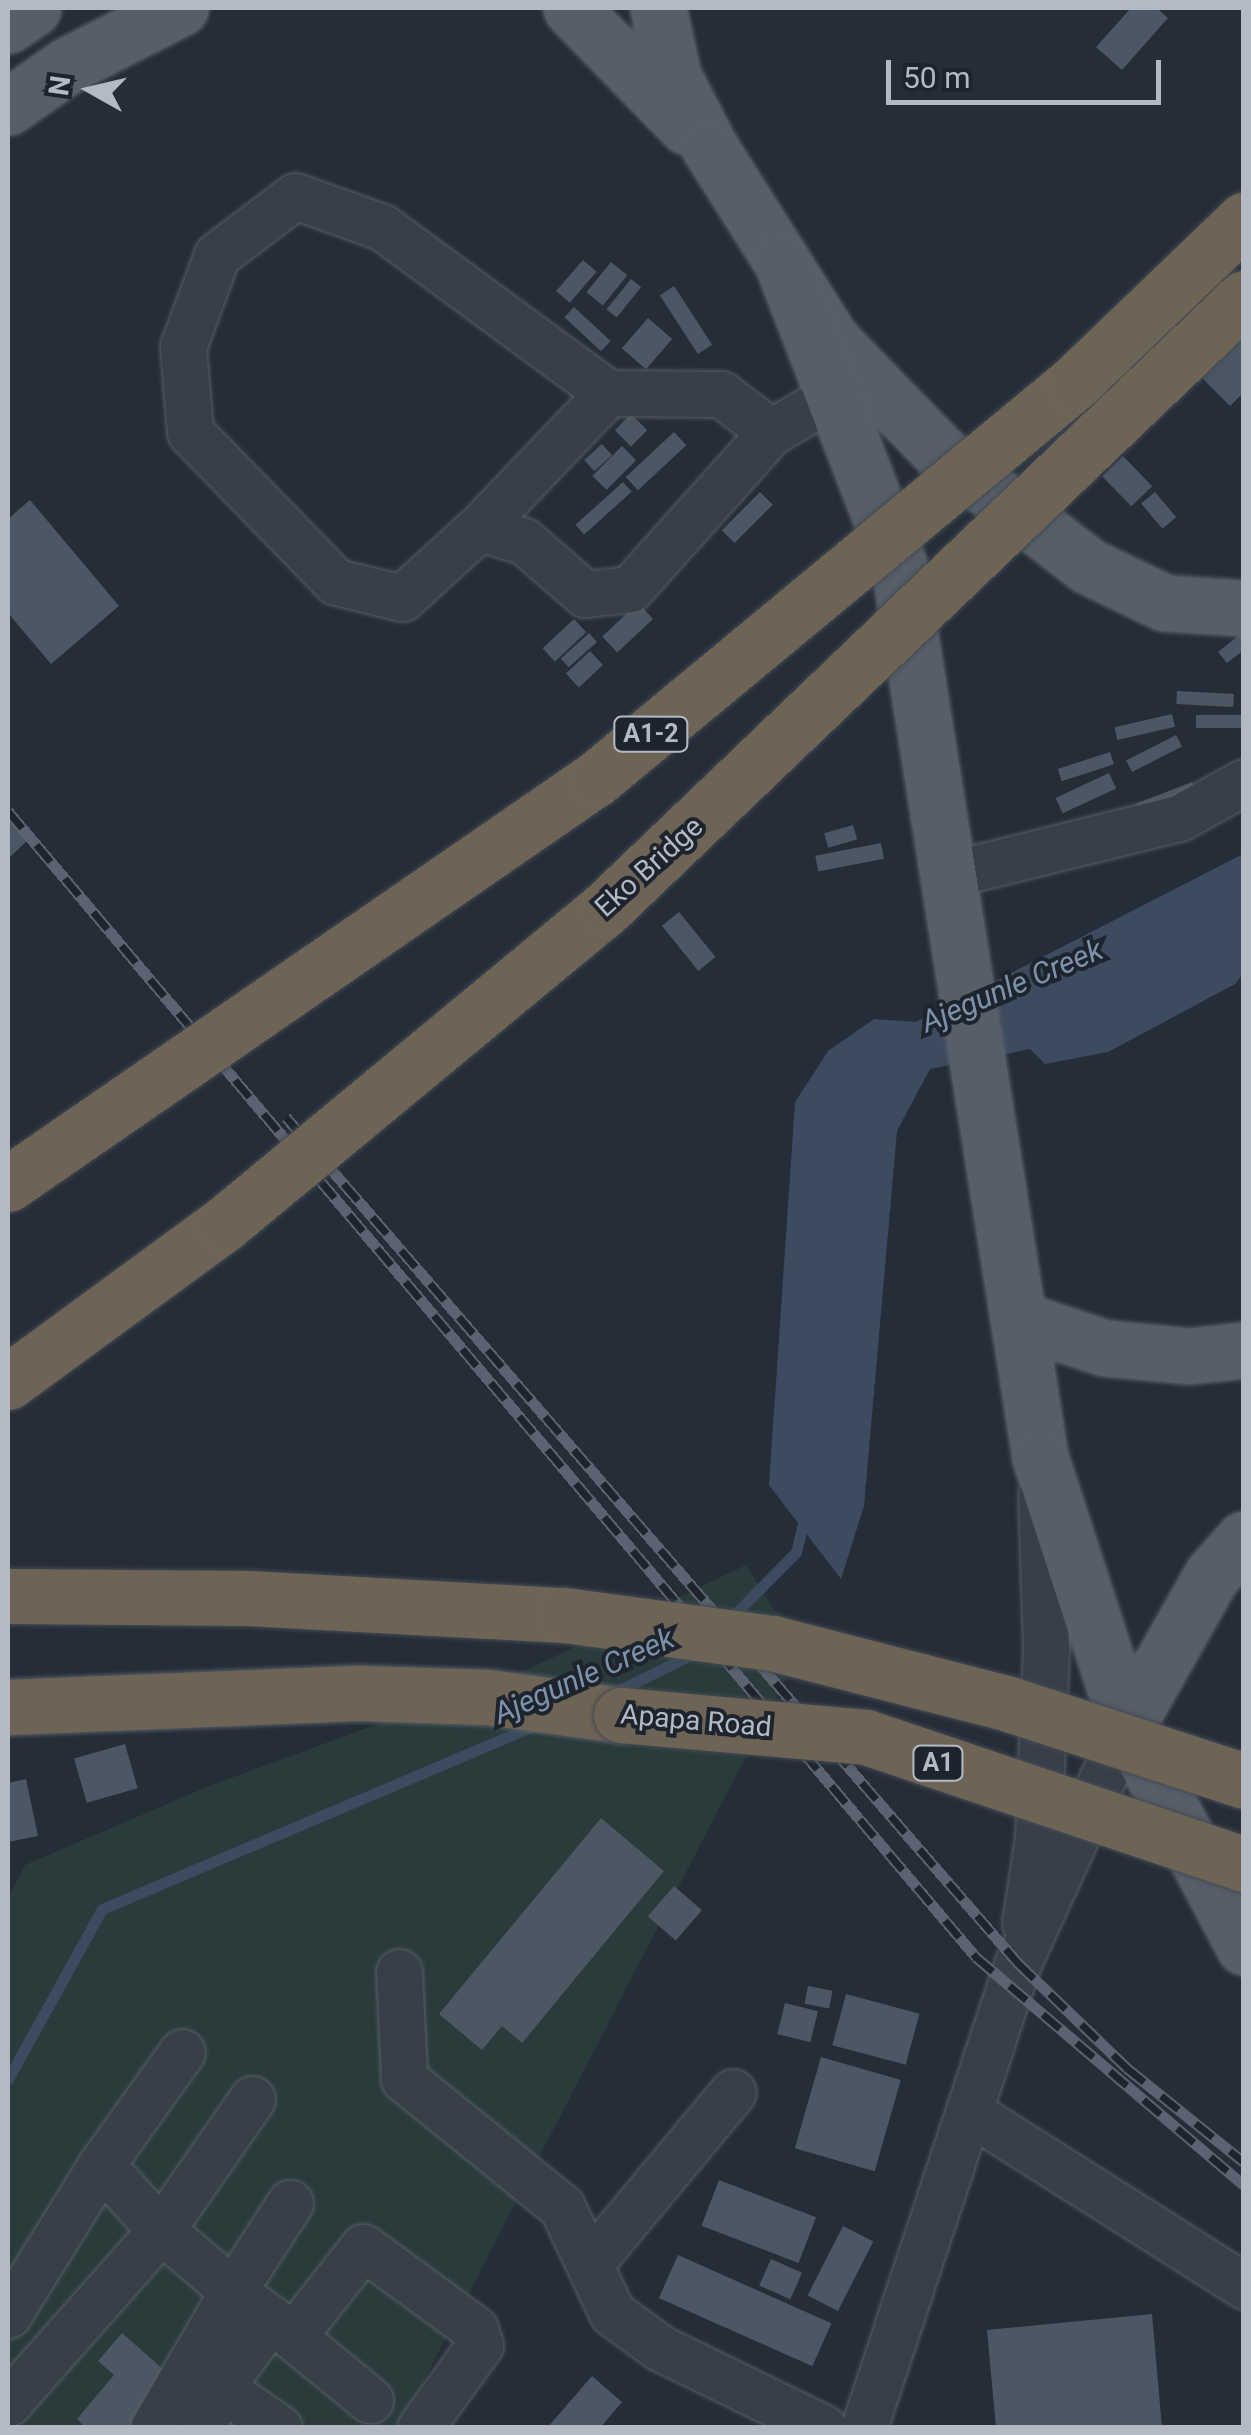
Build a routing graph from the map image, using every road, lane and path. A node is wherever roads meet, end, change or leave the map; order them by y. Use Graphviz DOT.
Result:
graph roads {
  1 [pos="32,8"];
  2 [pos="180,8"];
  3 [pos="572,8"];
  4 [pos="658,8"];
  5 [pos="8,26"];
  6 [pos="8,108"];
  7 [pos="710,148"];
  8 [pos="1244,220"];
  9 [pos="782,262"];
  10 [pos="1244,298"];
  11 [pos="608,393"];
  12 [pos="832,397"];
  13 [pos="771,432"];
  14 [pos="479,528"];
  15 [pos="1244,608"];
  16 [pos="1244,782"];
  17 [pos="951,874"];
  18 [pos="8,1184"];
  19 [pos="1021,1320"];
  20 [pos="1244,1350"];
  21 [pos="8,1382"];
  22 [pos="1040,1456"];
  23 [pos="1244,1539"];
  24 [pos="8,1596"];
  25 [pos="8,1707"];
  26 [pos="1127,1725"];
  27 [pos="1244,1780"];
  28 [pos="1244,1864"];
  29 [pos="1244,1947"];
  30 [pos="1018,1963"];
  31 [pos="399,1972"];
  32 [pos="182,2052"];
  33 [pos="733,2092"];
  34 [pos="252,2099"];
  35 [pos="974,2115"];
  36 [pos="101,2166"];
  37 [pos="290,2203"];
  38 [pos="162,2230"];
  39 [pos="592,2262"];
  40 [pos="1244,2286"];
  41 [pos="233,2291"];
  42 [pos="8,2316"];
  43 [pos="282,2328"];
  44 [pos="220,2387"];
  45 [pos="8,2404"];
  46 [pos="359,2414"];
  47 [pos="153,2428"];
  48 [pos="202,2428"];
  49 [pos="278,2428"];
  50 [pos="405,2428"];
  51 [pos="420,2428"];
  52 [pos="824,2428"];
  53 [pos="864,2428"];
  1 -- 5 [label="main road"];
  2 -- 6 [label="main road"];
  3 -- 7 [label="main road"];
  4 -- 7 [label="main road"];
  7 -- 9 [label="main road"];
  8 -- 18 [label="highway, A1-2, bridge"];
  9 -- 12 [label="main road"];
  9 -- 15 [label="main road"];
  10 -- 21 [label="highway, Eko Bridge, bridge"];
  11 -- 13 [label="street"];
  11 -- 14 [label="street"];
  11 -- 14 [label="street"];
  12 -- 13 [label="street"];
  12 -- 17 [label="main road"];
  13 -- 14 [label="street"];
  16 -- 17 [label="street"];
  17 -- 19 [label="main road"];
  19 -- 20 [label="main road"];
  19 -- 22 [label="main road"];
  22 -- 26 [label="main road"];
  22 -- 30 [label="street"];
  23 -- 26 [label="main road"];
  24 -- 27 [label="highway, bridge"];
  25 -- 28 [label="highway, Apapa Road / A1, bridge"];
  26 -- 29 [label="main road"];
  26 -- 30 [label="street"];
  30 -- 35 [label="street"];
  31 -- 39 [label="street"];
  32 -- 36 [label="street"];
  33 -- 39 [label="street"];
  34 -- 38 [label="street"];
  35 -- 40 [label="street"];
  35 -- 53 [label="street"];
  36 -- 38 [label="street"];
  36 -- 42 [label="street"];
  37 -- 41 [label="street"];
  38 -- 41 [label="street"];
  38 -- 45 [label="street"];
  39 -- 52 [label="street"];
  41 -- 43 [label="street"];
  41 -- 47 [label="street"];
  43 -- 44 [label="street"];
  43 -- 46 [label="street"];
  43 -- 51 [label="street"];
  44 -- 48 [label="street"];
  44 -- 49 [label="street"];
  46 -- 50 [label="street"];
}
